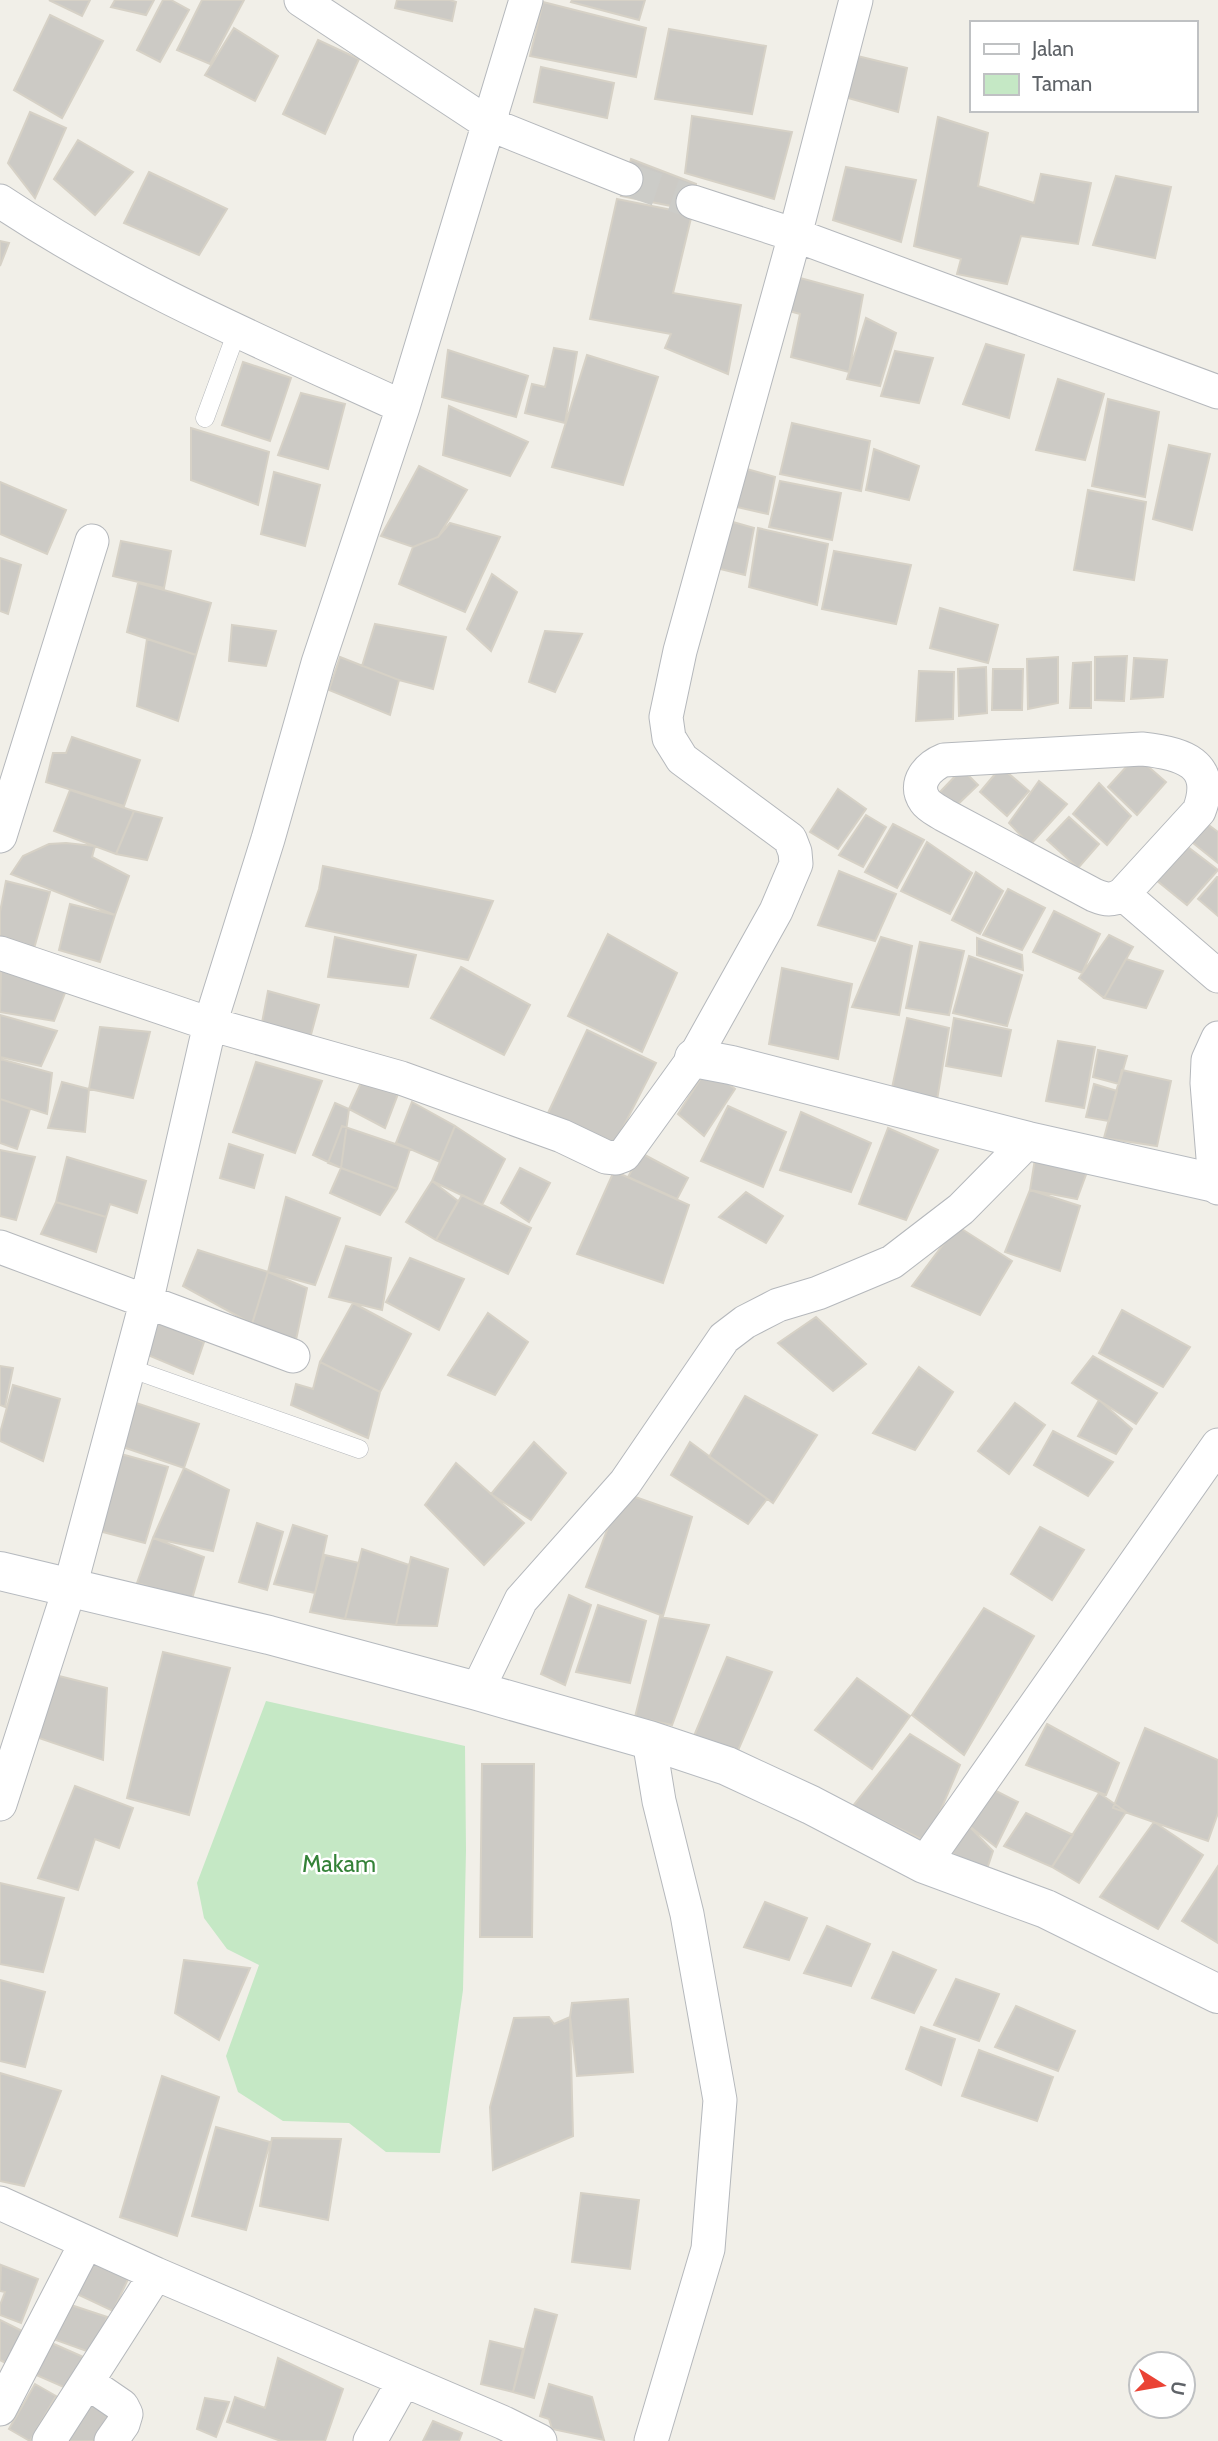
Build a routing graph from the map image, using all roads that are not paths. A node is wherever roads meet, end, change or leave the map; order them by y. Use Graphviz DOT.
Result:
graph roads {
  1 [pos="301,0"];
  2 [pos="526,0"];
  3 [pos="856,0"];
  4 [pos="489,124"];
  5 [pos="626,179"];
  6 [pos="0,201"];
  7 [pos="693,202"];
  8 [pos="795,235"];
  9 [pos="237,331"];
  10 [pos="1218,392"];
  11 [pos="403,407"];
  12 [pos="205,418"];
  13 [pos="92,541"];
  14 [pos="0,836"];
  15 [pos="1124,894"];
  16 [pos="0,953"];
  17 [pos="1218,976"];
  18 [pos="210,1024"];
  19 [pos="1218,1038"];
  20 [pos="694,1058"];
  21 [pos="1028,1141"];
  22 [pos="1216,1185"];
  23 [pos="0,1247"];
  24 [pos="146,1303"];
  25 [pos="293,1356"];
  26 [pos="129,1367"];
  27 [pos="1218,1445"];
  28 [pos="359,1449"];
  29 [pos="0,1571"];
  30 [pos="70,1587"];
  31 [pos="477,1690"];
  32 [pos="649,1740"];
  33 [pos="0,1804"];
  34 [pos="924,1864"];
  35 [pos="1218,1994"];
  36 [pos="0,2203"];
  37 [pos="86,2243"];
  38 [pos="156,2274"];
  39 [pos="87,2382"];
  40 [pos="403,2382"];
  41 [pos="0,2409"];
  42 [pos="49,2441"];
  43 [pos="111,2441"];
  44 [pos="370,2441"];
  45 [pos="540,2441"];
  46 [pos="651,2441"];
  1 -- 4 [label="street"];
  2 -- 4 [label="street"];
  3 -- 8 [label="street"];
  4 -- 5 [label="street"];
  4 -- 11 [label="street"];
  6 -- 9 [label="street"];
  7 -- 8 [label="street"];
  8 -- 10 [label="street"];
  8 -- 20 [label="street"];
  9 -- 11 [label="street"];
  9 -- 12 [label="lane"];
  11 -- 18 [label="street"];
  13 -- 14 [label="street"];
  15 -- 15 [label="street"];
  15 -- 17 [label="street"];
  16 -- 18 [label="street"];
  18 -- 20 [label="street"];
  18 -- 24 [label="street"];
  19 -- 22 [label="street"];
  20 -- 21 [label="main road"];
  21 -- 22 [label="main road"];
  21 -- 31 [label="street"];
  23 -- 24 [label="street"];
  24 -- 25 [label="street"];
  24 -- 26 [label="street"];
  26 -- 28 [label="lane"];
  26 -- 30 [label="street"];
  27 -- 34 [label="street"];
  29 -- 30 [label="main road"];
  30 -- 31 [label="main road"];
  30 -- 33 [label="street"];
  31 -- 32 [label="main road"];
  32 -- 34 [label="main road"];
  32 -- 46 [label="street"];
  34 -- 35 [label="main road"];
  36 -- 37 [label="street"];
  37 -- 38 [label="street"];
  37 -- 41 [label="street"];
  38 -- 39 [label="street"];
  38 -- 40 [label="street"];
  39 -- 42 [label="street"];
  39 -- 43 [label="street"];
  40 -- 44 [label="street"];
  40 -- 45 [label="street"];
}
